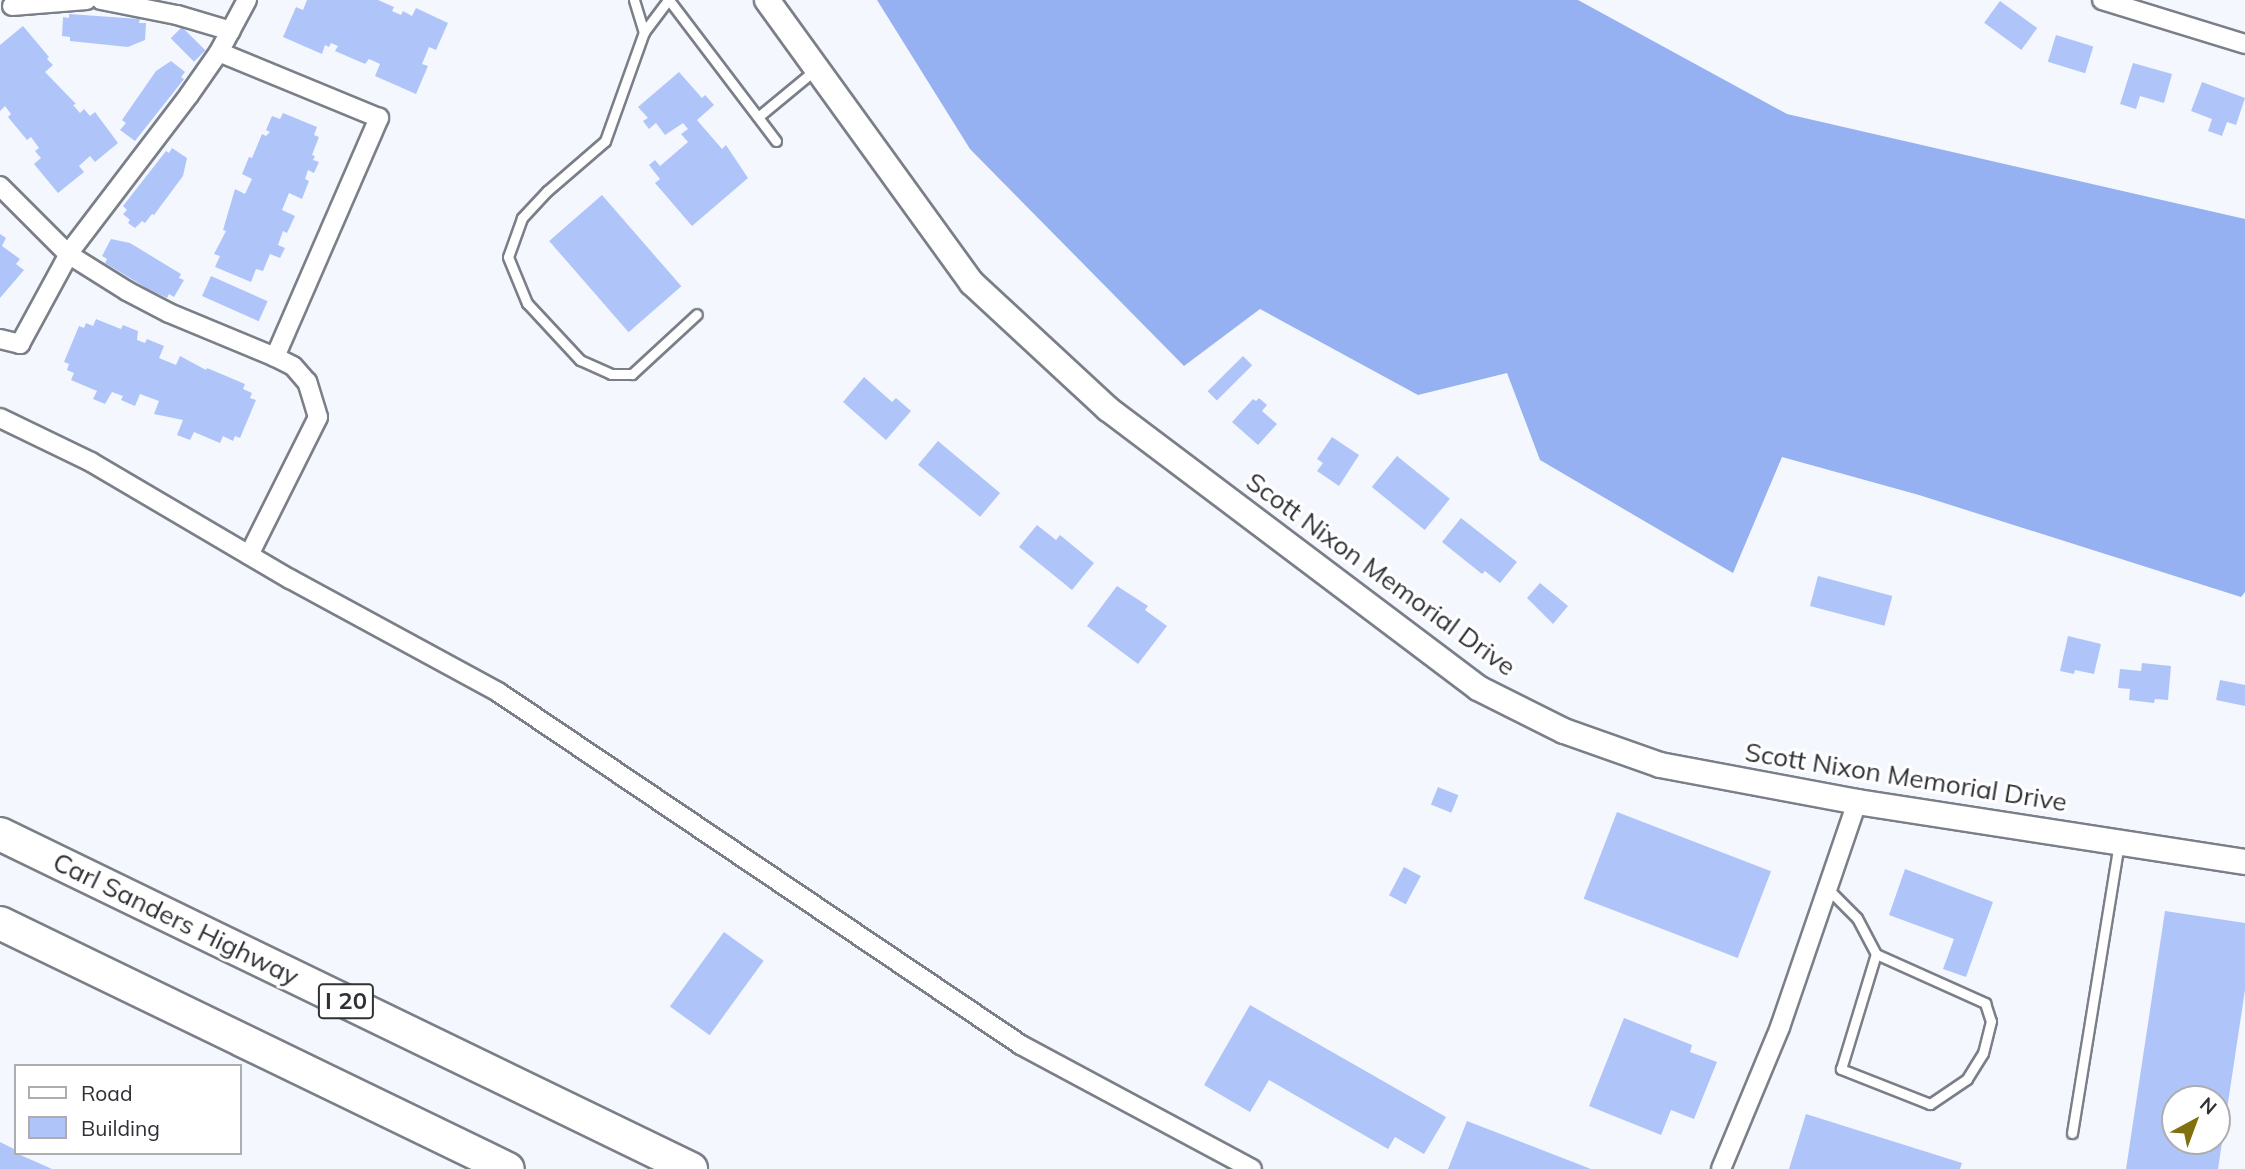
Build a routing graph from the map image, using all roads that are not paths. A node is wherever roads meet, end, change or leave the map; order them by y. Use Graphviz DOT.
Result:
graph roads {
  1 [pos="86,0"];
  2 [pos="101,0"];
  3 [pos="247,0"];
  4 [pos="634,0"];
  5 [pos="669,0"];
  6 [pos="767,0"];
  7 [pos="2102,0"];
  8 [pos="9,5"];
  9 [pos="231,31"];
  10 [pos="644,32"];
  11 [pos="2245,44"];
  12 [pos="219,52"];
  13 [pos="817,68"];
  14 [pos="758,117"];
  15 [pos="776,141"];
  16 [pos="0,187"];
  17 [pos="68,254"];
  18 [pos="696,314"];
  19 [pos="0,339"];
  20 [pos="275,357"];
  21 [pos="0,418"];
  22 [pos="248,555"];
  23 [pos="1857,802"];
  24 [pos="0,834"];
  25 [pos="2119,842"];
  26 [pos="2245,862"];
  27 [pos="1827,888"];
  28 [pos="0,923"];
  29 [pos="1876,954"];
  30 [pos="2072,1133"];
  31 [pos="508,1169"];
  32 [pos="691,1169"];
  33 [pos="1252,1169"];
  34 [pos="1721,1169"];
  1 -- 8 [label="street"];
  2 -- 9 [label="street"];
  3 -- 9 [label="street"];
  4 -- 10 [label="lane"];
  5 -- 10 [label="lane"];
  5 -- 14 [label="lane"];
  6 -- 13 [label="main road, Scott Nixon Memorial Drive"];
  7 -- 11 [label="street"];
  9 -- 12 [label="street"];
  10 -- 18 [label="lane"];
  12 -- 17 [label="street"];
  12 -- 20 [label="street"];
  13 -- 14 [label="lane"];
  13 -- 23 [label="main road, Scott Nixon Memorial Drive"];
  14 -- 15 [label="lane"];
  16 -- 17 [label="street"];
  17 -- 19 [label="street"];
  17 -- 20 [label="street"];
  20 -- 22 [label="street"];
  21 -- 22 [label="street"];
  22 -- 33 [label="street"];
  23 -- 25 [label="main road, Scott Nixon Memorial Drive"];
  23 -- 27 [label="street"];
  24 -- 32 [label="highway, Carl Sanders Highway / I 20"];
  25 -- 26 [label="main road, Scott Nixon Memorial Drive"];
  25 -- 30 [label="lane"];
  27 -- 29 [label="lane"];
  27 -- 34 [label="street"];
  28 -- 31 [label="highway"];
  29 -- 29 [label="lane"];
}
